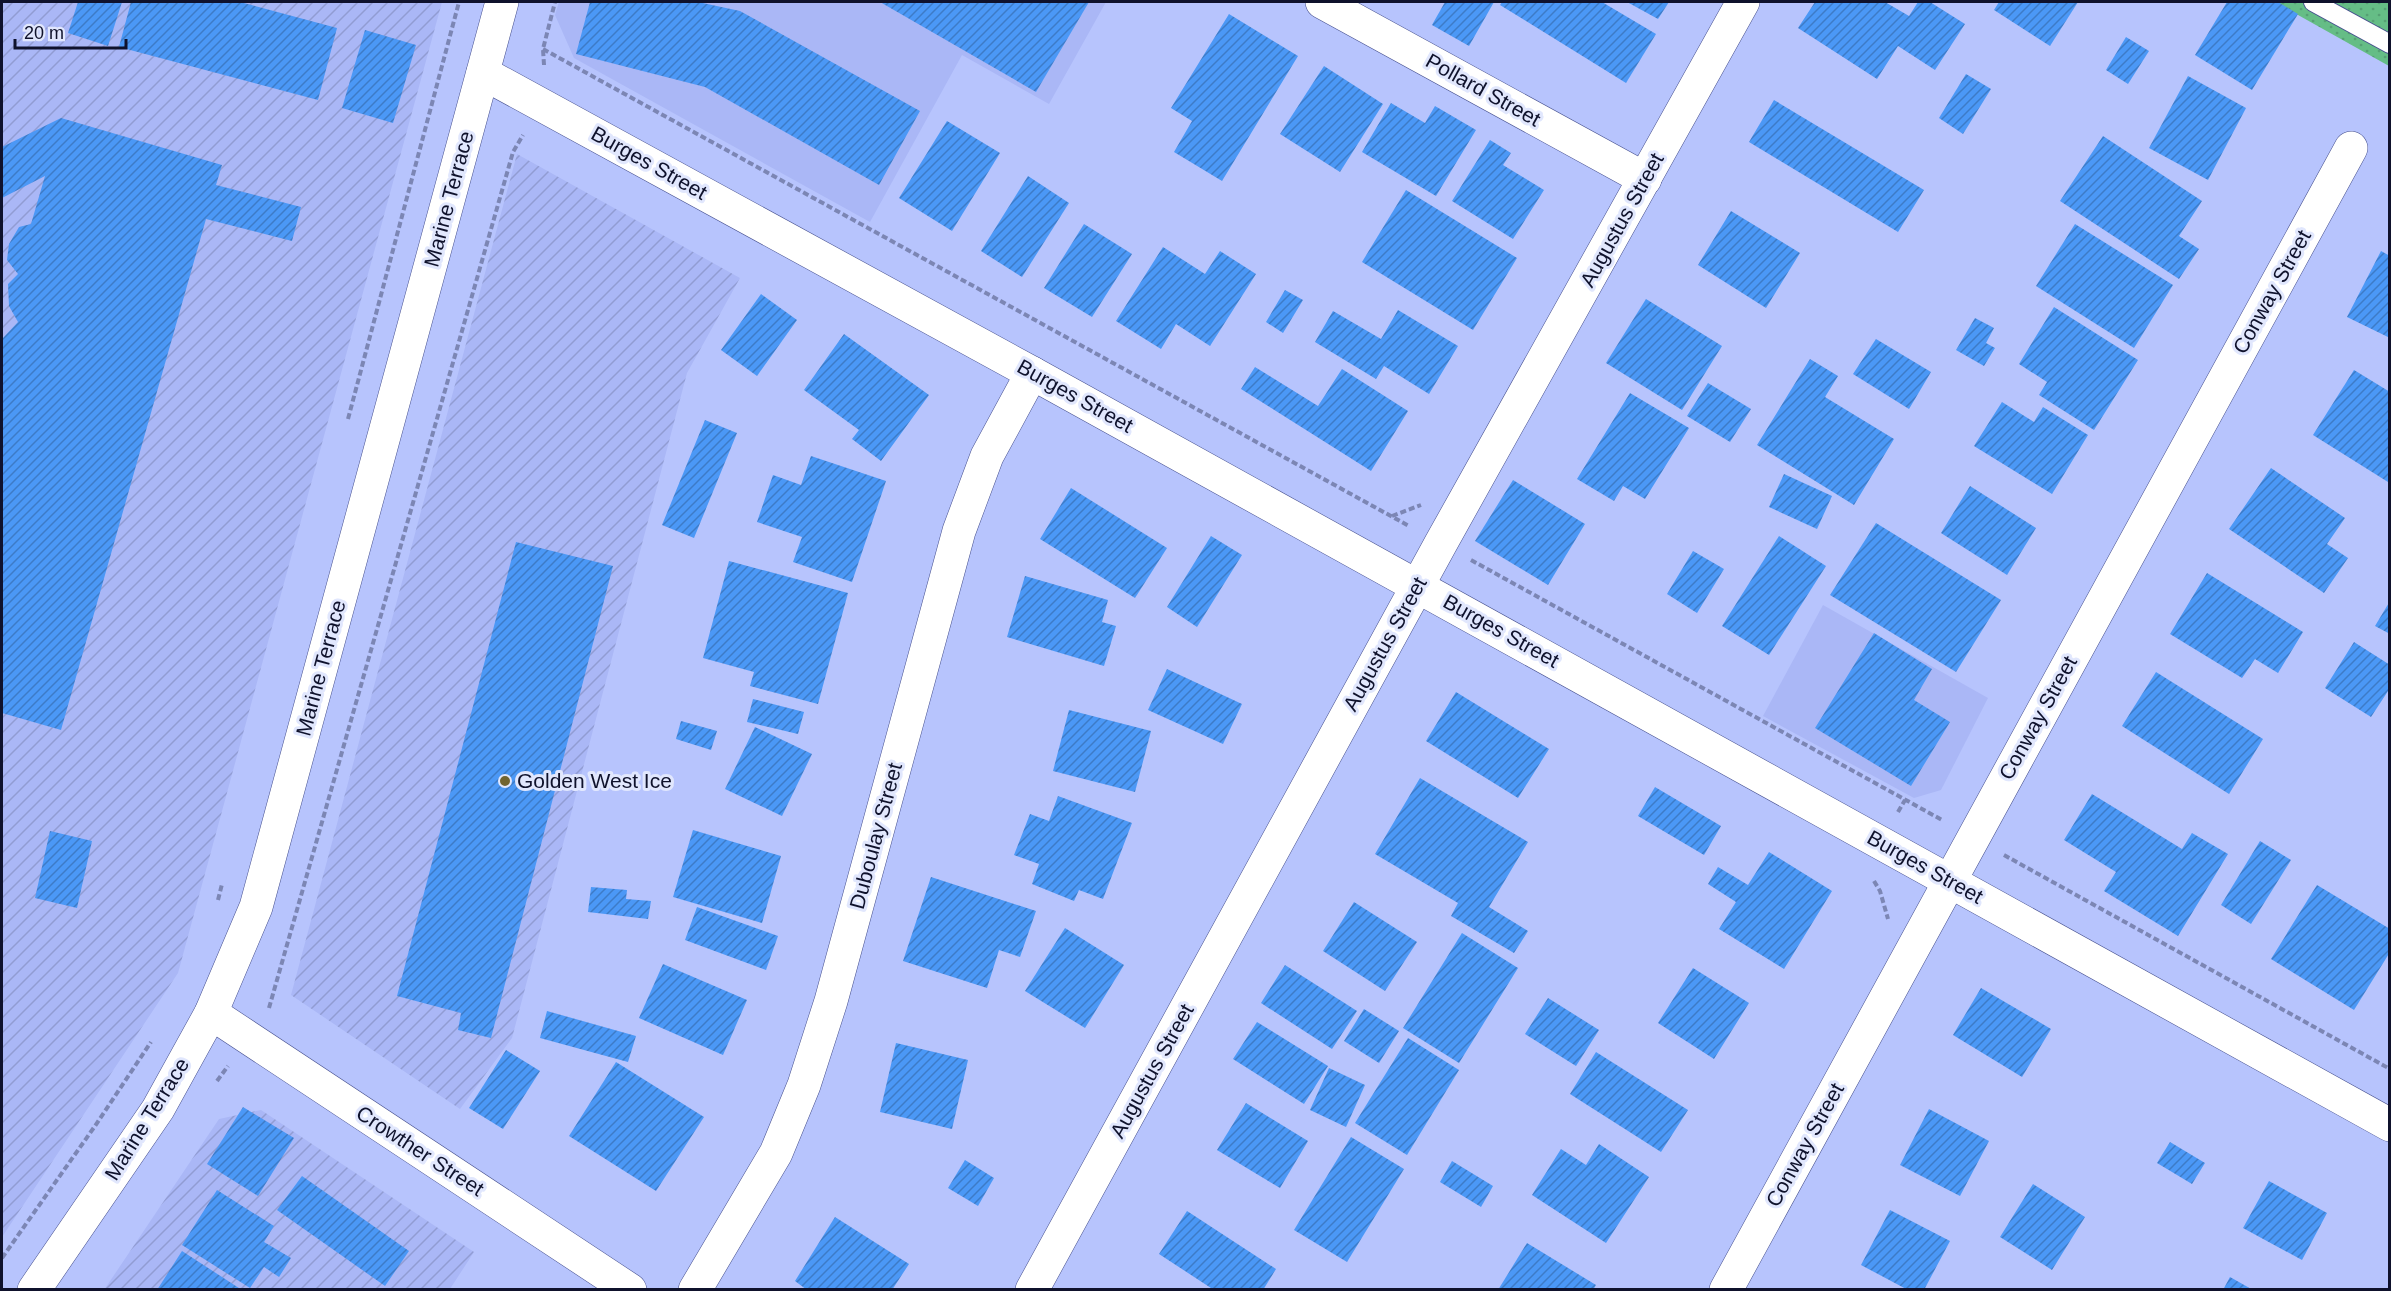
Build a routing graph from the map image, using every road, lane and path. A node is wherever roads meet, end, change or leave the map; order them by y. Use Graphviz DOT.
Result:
graph roads {
  1 [pos="459,2"];
  2 [pos="502,2"];
  3 [pos="555,2"];
  4 [pos="1322,2"];
  5 [pos="1743,2"];
  6 [pos="2313,2"];
  7 [pos="2390,44"];
  8 [pos="543,49"];
  9 [pos="544,69"];
  10 [pos="483,72"];
  11 [pos="527,130"];
  12 [pos="2351,148"];
  13 [pos="1645,179"];
  14 [pos="1032,373"];
  15 [pos="346,428"];
  16 [pos="1405,524"];
  17 [pos="1470,560"];
  18 [pos="1418,585"];
  19 [pos="1925,810"];
  20 [pos="1998,852"];
  21 [pos="1949,881"];
  22 [pos="223,882"];
  23 [pos="216,903"];
  24 [pos="211,1013"];
  25 [pos="267,1014"];
  26 [pos="154,1037"];
  27 [pos="2390,1069"];
  28 [pos="2390,1125"];
  29 [pos="2,1258"];
  30 [pos="34,1290"];
  31 [pos="630,1290"];
  32 [pos="695,1290"];
  33 [pos="1032,1290"];
  34 [pos="1726,1290"];
  1 -- 15 [label="path"];
  2 -- 10 [label="street, Marine Terrace"];
  3 -- 8 [label="path"];
  4 -- 13 [label="street, Pollard Street"];
  5 -- 13 [label="street, Augustus Street"];
  6 -- 7 [label="lane"];
  8 -- 9 [label="path"];
  8 -- 16 [label="path"];
  10 -- 14 [label="street, Burges Street"];
  10 -- 24 [label="street, Marine Terrace"];
  11 -- 25 [label="path"];
  12 -- 21 [label="street, Conway Street"];
  13 -- 18 [label="street, Augustus Street"];
  14 -- 18 [label="street, Burges Street"];
  14 -- 32 [label="street, Duboulay Street"];
  17 -- 19 [label="path"];
  18 -- 21 [label="street, Burges Street"];
  18 -- 33 [label="street, Augustus Street"];
  20 -- 27 [label="path"];
  21 -- 28 [label="street, Burges Street"];
  21 -- 34 [label="street, Conway Street"];
  22 -- 23 [label="path"];
  24 -- 30 [label="street, Marine Terrace"];
  24 -- 31 [label="street, Crowther Street"];
  26 -- 29 [label="path"];
}
